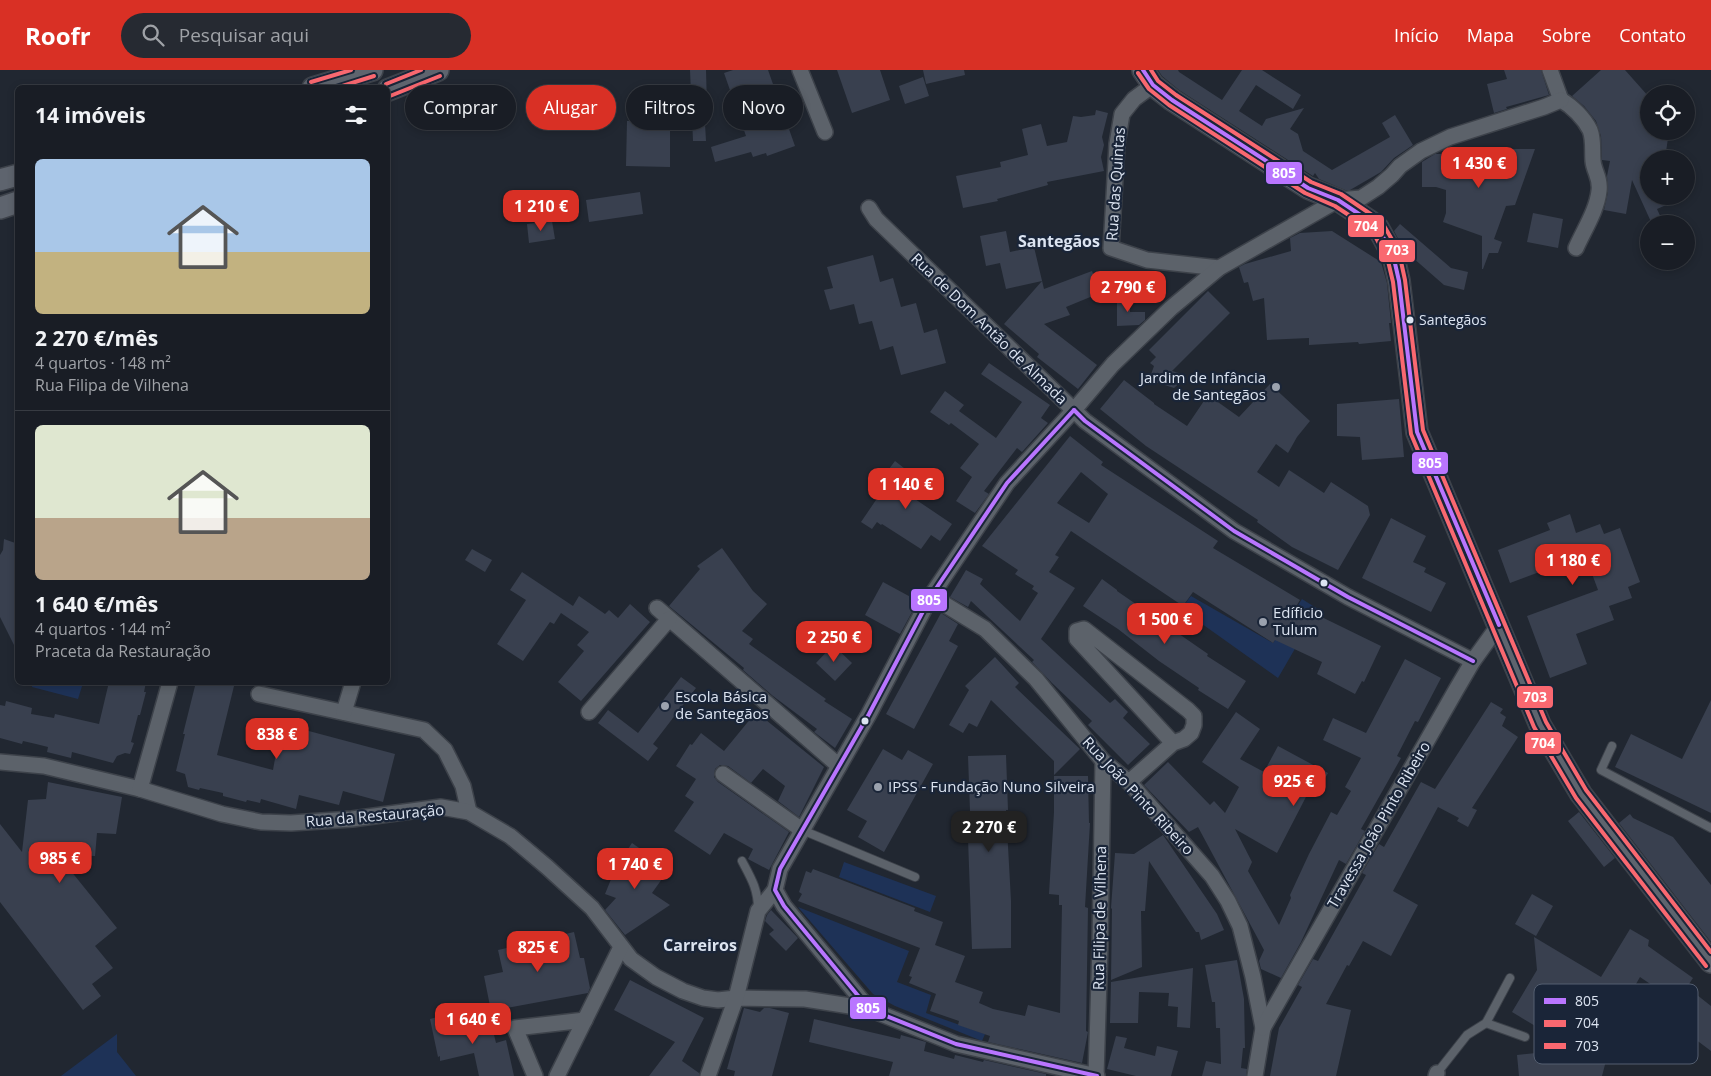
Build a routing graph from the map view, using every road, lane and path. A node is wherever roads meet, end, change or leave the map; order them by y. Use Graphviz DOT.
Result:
graph roads {
  1 [pos="372,70"];
  2 [pos="438,70"];
  3 [pos="800,70"];
  4 [pos="1550,70"];
  5 [pos="1148,78"];
  6 [pos="323,85"];
  7 [pos="390,89"];
  8 [pos="1561,100"];
  9 [pos="825,132"];
  10 [pos="15,176"];
  11 [pos="0,180"];
  12 [pos="1338,200"];
  13 [pos="15,203"];
  14 [pos="0,208"];
  15 [pos="869,208"];
  16 [pos="1576,248"];
  17 [pos="1220,268"];
  18 [pos="1074,410"];
  19 [pos="931,596"];
  20 [pos="657,608"];
  21 [pos="669,619"];
  22 [pos="1499,625"];
  23 [pos="1473,661"];
  24 [pos="169,685"];
  25 [pos="351,685"];
  26 [pos="259,694"];
  27 [pos="344,712"];
  28 [pos="589,712"];
  29 [pos="1172,743"];
  30 [pos="1612,746"];
  31 [pos="1103,761"];
  32 [pos="0,762"];
  33 [pos="839,766"];
  34 [pos="723,774"];
  35 [pos="1129,782"];
  36 [pos="140,789"];
  37 [pos="469,812"];
  38 [pos="1711,828"];
  39 [pos="802,830"];
  40 [pos="742,861"];
  41 [pos="915,876"];
  42 [pos="776,890"];
  43 [pos="758,911"];
  44 [pos="621,947"];
  45 [pos="1711,962"];
  46 [pos="1510,978"];
  47 [pos="736,998"];
  48 [pos="869,1009"];
  49 [pos="585,1020"];
  50 [pos="1486,1023"];
  51 [pos="1263,1028"];
  52 [pos="1525,1036"];
  53 [pos="1436,1075"];
  54 [pos="535,1076"];
  55 [pos="557,1076"];
  56 [pos="708,1076"];
  57 [pos="1097,1076"];
  58 [pos="1255,1076"];
  1 -- 6 [label="street"];
  2 -- 7 [label="street"];
  3 -- 9 [label="street"];
  4 -- 8 [label="street"];
  5 -- 12 [label="street"];
  5 -- 17 [label="street, Rua das Quintas"];
  8 -- 12 [label="street"];
  8 -- 16 [label="street"];
  10 -- 11 [label="street"];
  12 -- 17 [label="street"];
  12 -- 22 [label="street"];
  13 -- 14 [label="street"];
  15 -- 18 [label="street, Rua de Dom Antão de Almada"];
  17 -- 18 [label="street"];
  18 -- 19 [label="street"];
  18 -- 23 [label="street, Rua de Dom Antão de Almada"];
  19 -- 31 [label="street, Rua João Pinto Ribeiro"];
  19 -- 33 [label="street"];
  20 -- 21 [label="street"];
  21 -- 28 [label="street"];
  21 -- 33 [label="street"];
  22 -- 23 [label="street, Travessa João Pinto Ribeiro"];
  22 -- 45 [label="street"];
  23 -- 51 [label="street, Travessa João Pinto Ribeiro"];
  24 -- 36 [label="street"];
  25 -- 27 [label="street"];
  26 -- 27 [label="street"];
  27 -- 37 [label="street"];
  29 -- 29 [label="street"];
  29 -- 35 [label="street"];
  30 -- 38 [label="lane"];
  31 -- 35 [label="street, Rua João Pinto Ribeiro"];
  31 -- 57 [label="street, Rua Filipa de Vilhena"];
  32 -- 36 [label="street, Rua da Restauração"];
  33 -- 39 [label="street"];
  34 -- 39 [label="street"];
  35 -- 51 [label="street, Rua João Pinto Ribeiro"];
  36 -- 37 [label="street, Rua da Restauração"];
  37 -- 44 [label="street, Rua da Restauração"];
  39 -- 41 [label="lane"];
  39 -- 42 [label="street"];
  40 -- 43 [label="lane"];
  42 -- 43 [label="street"];
  42 -- 48 [label="street"];
  43 -- 47 [label="street"];
  44 -- 47 [label="street, Rua da Restauração"];
  44 -- 49 [label="street"];
  46 -- 50 [label="lane"];
  47 -- 48 [label="street, Rua da Restauração"];
  47 -- 56 [label="street"];
  48 -- 57 [label="street, Rua da Restauração"];
  49 -- 54 [label="street"];
  49 -- 55 [label="street"];
  50 -- 52 [label="lane"];
  50 -- 53 [label="lane"];
  51 -- 58 [label="street, Rua João Pinto Ribeiro"];
}
